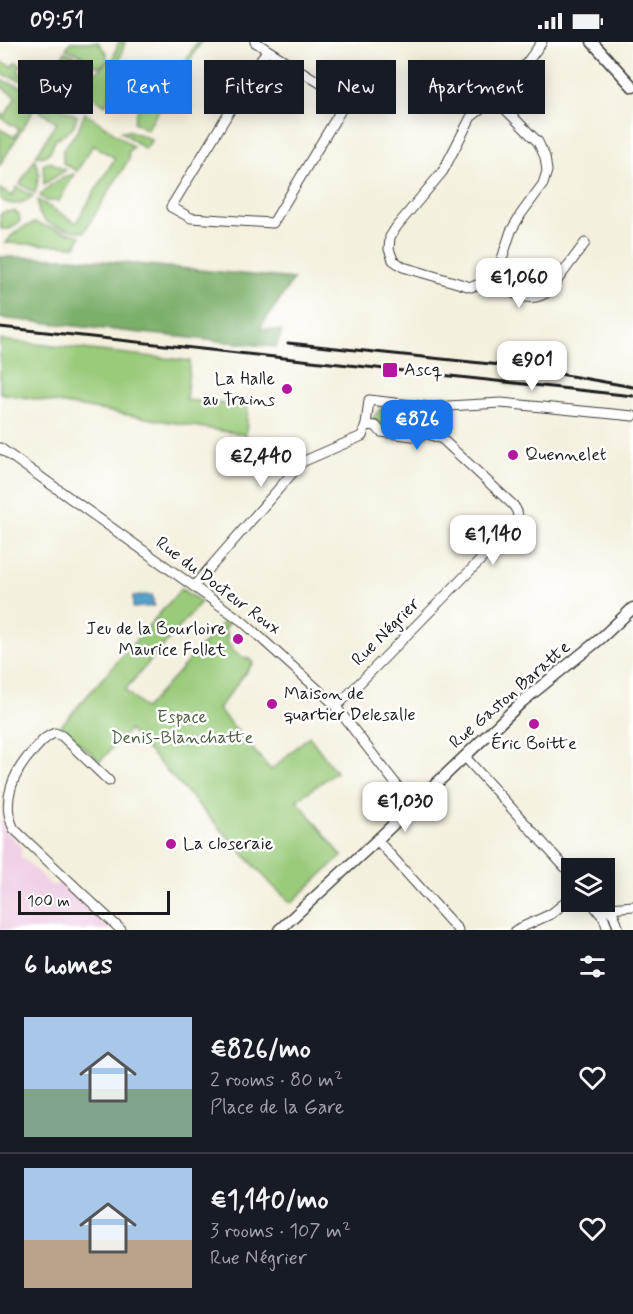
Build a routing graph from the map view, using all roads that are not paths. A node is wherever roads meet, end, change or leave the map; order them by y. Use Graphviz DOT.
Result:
graph roads {
  1 [pos="255,42"];
  2 [pos="542,42"];
  3 [pos="592,42"];
  4 [pos="267,50"];
  5 [pos="529,60"];
  6 [pos="633,87"];
  7 [pos="475,114"];
  8 [pos="510,114"];
  9 [pos="585,243"];
  10 [pos="493,279"];
  11 [pos="430,407"];
  12 [pos="633,416"];
  13 [pos="366,425"];
  14 [pos="426,433"];
  15 [pos="0,448"];
  16 [pos="194,586"];
  17 [pos="633,608"];
  18 [pos="336,706"];
  19 [pos="465,757"];
  20 [pos="109,781"];
  21 [pos="413,806"];
  22 [pos="377,840"];
  23 [pos="561,863"];
  24 [pos="561,906"];
  25 [pos="633,906"];
  26 [pos="615,908"];
  27 [pos="600,912"];
  28 [pos="612,912"];
  29 [pos="121,930"];
  30 [pos="279,930"];
  31 [pos="458,930"];
  32 [pos="516,930"];
  33 [pos="608,930"];
  34 [pos="619,930"];
  1 -- 4 [label="street"];
  2 -- 5 [label="street"];
  3 -- 6 [label="street"];
  4 -- 4 [label="street"];
  7 -- 10 [label="street"];
  8 -- 10 [label="street"];
  9 -- 10 [label="street"];
  11 -- 12 [label="street"];
  11 -- 13 [label="street"];
  11 -- 14 [label="street"];
  13 -- 14 [label="street"];
  13 -- 16 [label="street"];
  14 -- 18 [label="street, Rue Négrier"];
  15 -- 16 [label="street, Rue du Docteur Roux"];
  16 -- 18 [label="street, Rue du Docteur Roux"];
  17 -- 19 [label="street, Rue Gaston Baratte"];
  18 -- 21 [label="street, Rue du Docteur Roux"];
  19 -- 21 [label="street, Rue Gaston Baratte"];
  19 -- 23 [label="street"];
  20 -- 29 [label="street"];
  21 -- 22 [label="street, Rue Gaston Baratte"];
  22 -- 30 [label="street, Rue Gaston Baratte"];
  22 -- 31 [label="street"];
  24 -- 32 [label="street"];
  25 -- 26 [label="street"];
  27 -- 33 [label="street"];
  28 -- 34 [label="street"];
}
